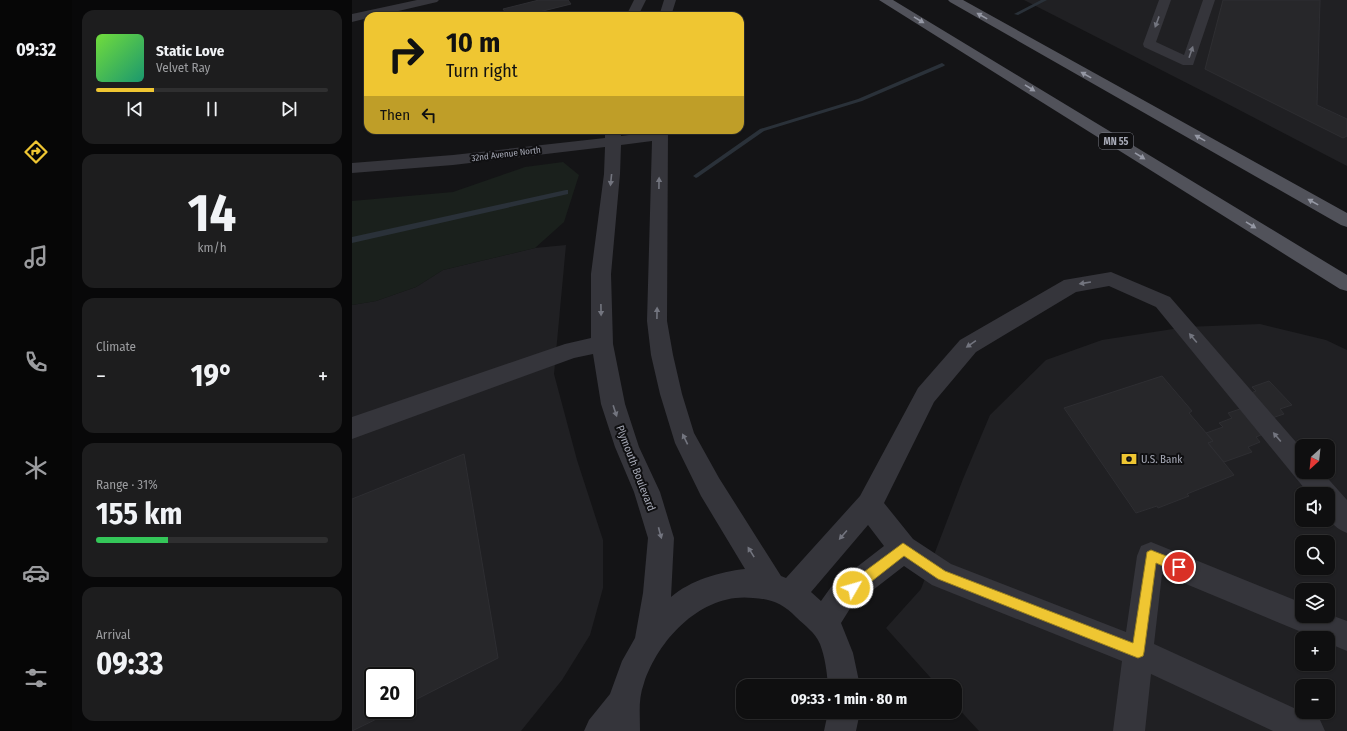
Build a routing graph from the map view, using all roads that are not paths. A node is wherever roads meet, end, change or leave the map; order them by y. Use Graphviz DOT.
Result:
graph roads {
  1 [pos="433,0"];
  2 [pos="640,0"];
  3 [pos="670,0"];
  4 [pos="885,0"];
  5 [pos="954,0"];
  6 [pos="1165,0"];
  7 [pos="1209,0"];
  8 [pos="379,12"];
  9 [pos="634,12"];
  10 [pos="667,12"];
  11 [pos="364,15"];
  12 [pos="352,18"];
  13 [pos="643,134"];
  14 [pos="659,134"];
  15 [pos="612,136"];
  16 [pos="352,168"];
  17 [pos="1347,221"];
  18 [pos="1347,284"];
  19 [pos="602,344"];
  20 [pos="352,428"];
  21 [pos="1295,459"];
  22 [pos="1312,479"];
  23 [pos="1319,487"];
  24 [pos="869,505"];
  25 [pos="1335,505"];
  26 [pos="1347,520"];
  27 [pos="903,549"];
  28 [pos="781,589"];
  29 [pos="824,623"];
  30 [pos="1347,636"];
  31 [pos="649,640"];
  32 [pos="1138,652"];
  33 [pos="843,679"];
  34 [pos="624,701"];
  35 [pos="843,719"];
  36 [pos="600,731"];
  37 [pos="624,731"];
  38 [pos="840,731"];
  39 [pos="1129,731"];
  40 [pos="1309,731"];
  1 -- 8 [label="street"];
  2 -- 9 [label="street"];
  3 -- 10 [label="street"];
  4 -- 18 [label="main road, MN 55, one-way"];
  17 -- 5 [label="main road, one-way"];
  6 -- 7 [label="street, one-way"];
  11 -- 12 [label="street"];
  13 -- 15 [label="street, 32nd Avenue North"];
  28 -- 14 [label="street, one-way"];
  15 -- 16 [label="street, 32nd Avenue North"];
  15 -- 19 [label="street, Plymouth Boulevard, one-way"];
  19 -- 20 [label="street"];
  19 -- 31 [label="street, Plymouth Boulevard, one-way"];
  21 -- 24 [label="street, one-way"];
  22 -- 23 [label="street"];
  24 -- 27 [label="street"];
  24 -- 28 [label="street, one-way"];
  25 -- 26 [label="street"];
  27 -- 29 [label="street"];
  27 -- 32 [label="street"];
  28 -- 29 [label="street"];
  28 -- 31 [label="street"];
  29 -- 33 [label="street"];
  30 -- 32 [label="street"];
  31 -- 34 [label="street"];
  32 -- 39 [label="street"];
  32 -- 40 [label="street"];
  34 -- 36 [label="street"];
  34 -- 37 [label="street"];
  35 -- 38 [label="street"];
}
